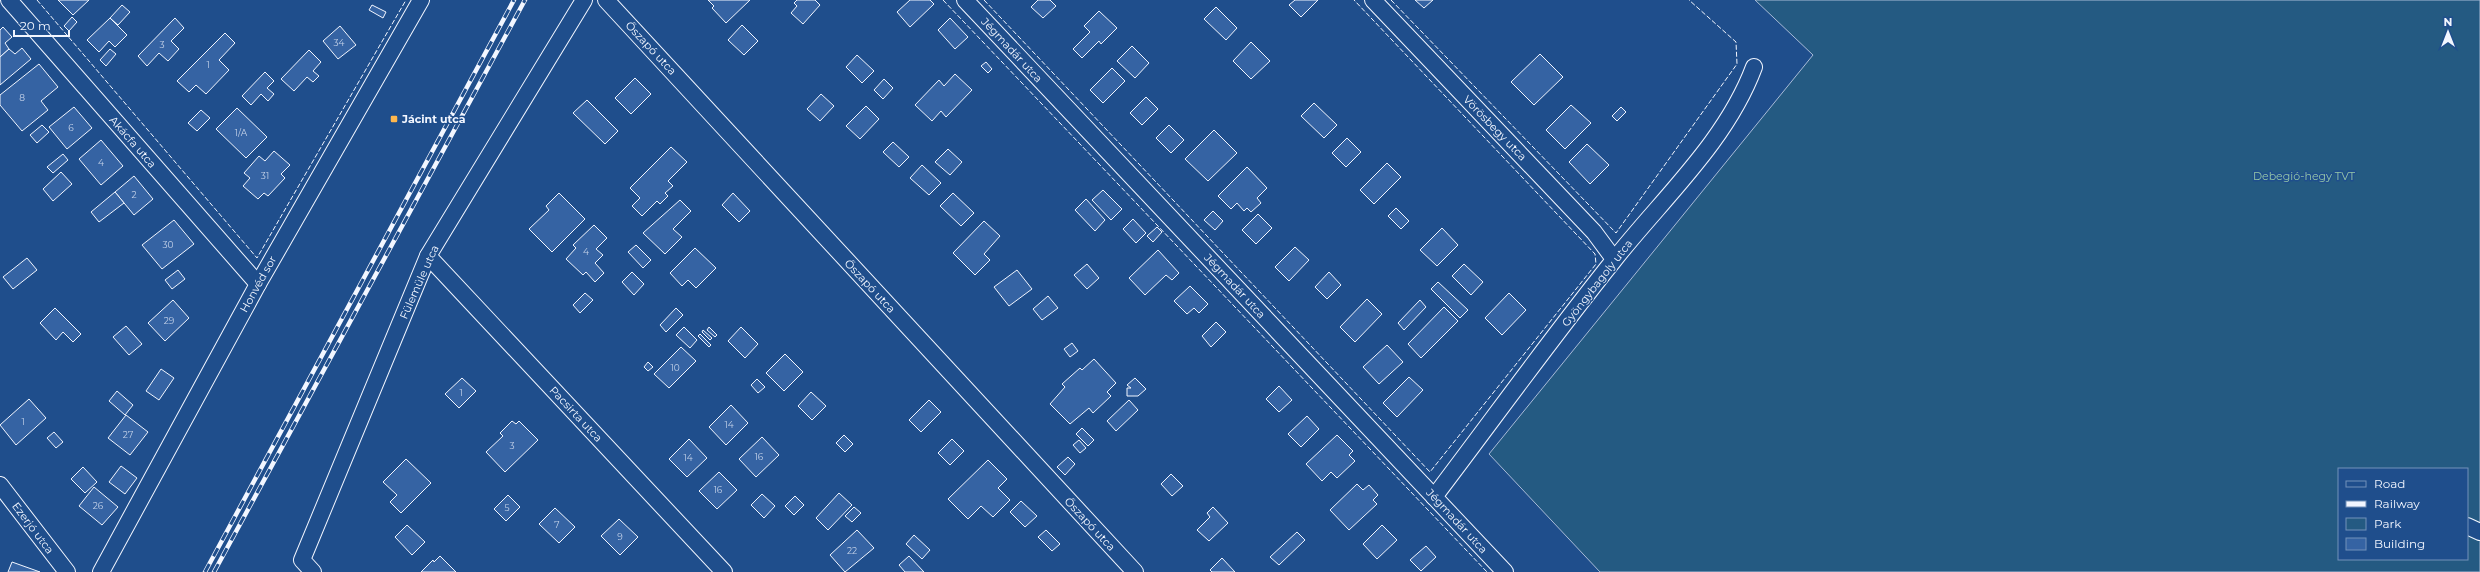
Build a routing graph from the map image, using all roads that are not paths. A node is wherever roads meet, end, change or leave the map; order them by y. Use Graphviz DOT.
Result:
graph roads {
  1 [pos="9,0"];
  2 [pos="421,0"];
  3 [pos="584,0"];
  4 [pos="606,0"];
  5 [pos="965,0"];
  6 [pos="1373,0"];
  7 [pos="1754,67"];
  8 [pos="428,256"];
  9 [pos="1614,259"];
  10 [pos="258,284"];
  11 [pos="0,485"];
  12 [pos="1434,497"];
  13 [pos="2468,526"];
  14 [pos="2480,532"];
  15 [pos="67,572"];
  16 [pos="101,572"];
  17 [pos="313,572"];
  18 [pos="724,572"];
  19 [pos="1135,572"];
  20 [pos="1505,572"];
  1 -- 10 [label="street, Akácfa utca"];
  2 -- 10 [label="street, Honvéd sor"];
  3 -- 8 [label="street, Fülemüle utca"];
  4 -- 19 [label="street, Őszapó utca"];
  5 -- 12 [label="street, Jégmadár utca"];
  6 -- 9 [label="street, Vörösbegy utca"];
  7 -- 9 [label="street, Gyöngybagoly utca"];
  8 -- 17 [label="street, Fülemüle utca"];
  8 -- 18 [label="street, Pacsirta utca"];
  9 -- 12 [label="street, Gyöngybagoly utca"];
  10 -- 16 [label="street, Honvéd sor"];
  11 -- 15 [label="street, Ezerjó utca"];
  12 -- 20 [label="street, Jégmadár utca"];
  13 -- 14 [label="street"];
}
